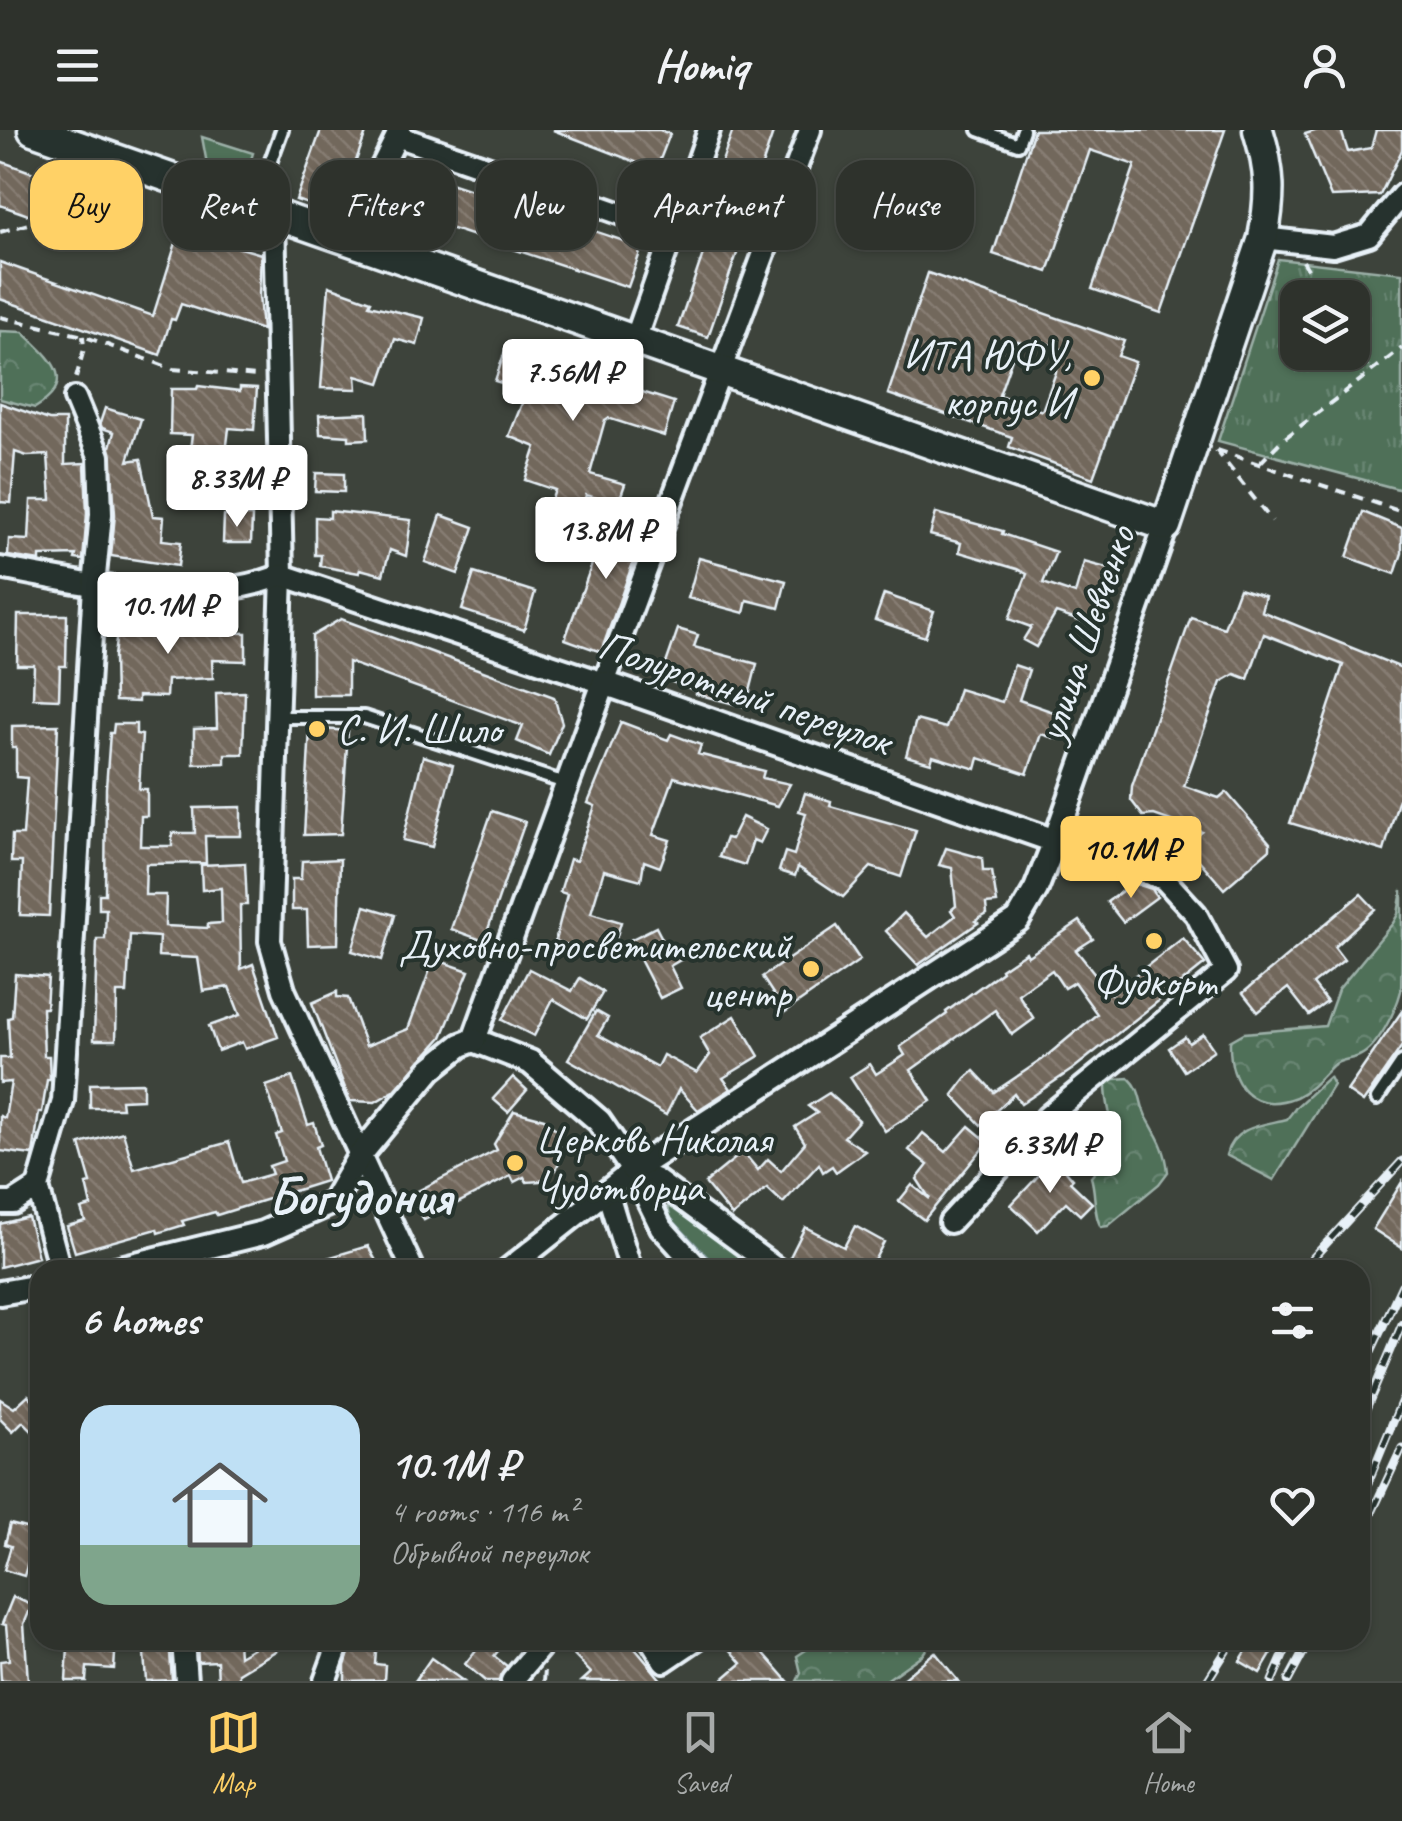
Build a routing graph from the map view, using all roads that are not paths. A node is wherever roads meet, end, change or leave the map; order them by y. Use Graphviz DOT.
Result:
graph roads {
  1 [pos="282,130"];
  2 [pos="708,130"];
  3 [pos="810,130"];
  4 [pos="979,130"];
  5 [pos="1023,130"];
  6 [pos="1258,130"];
  7 [pos="399,133"];
  8 [pos="45,134"];
  9 [pos="275,160"];
  10 [pos="386,160"];
  11 [pos="698,160"];
  12 [pos="799,160"];
  13 [pos="163,176"];
  14 [pos="1402,195"];
  15 [pos="617,212"];
  16 [pos="1263,238"];
  17 [pos="267,250"];
  18 [pos="377,250"];
  19 [pos="667,250"];
  20 [pos="764,250"];
  21 [pos="635,340"];
  22 [pos="718,369"];
  23 [pos="75,398"];
  24 [pos="1166,526"];
  25 [pos="0,568"];
  26 [pos="282,575"];
  27 [pos="94,586"];
  28 [pos="604,683"];
  29 [pos="277,717"];
  30 [pos="567,784"];
  31 [pos="1055,841"];
  32 [pos="474,1040"];
  33 [pos="1402,1062"];
  34 [pos="1377,1099"];
  35 [pos="360,1155"];
  36 [pos="633,1170"];
  37 [pos="38,1187"];
  38 [pos="607,1191"];
  39 [pos="0,1203"];
  40 [pos="950,1222"];
  41 [pos="57,1260"];
  42 [pos="153,1260"];
  43 [pos="408,1260"];
  44 [pos="520,1260"];
  45 [pos="628,1260"];
  46 [pos="691,1260"];
  47 [pos="764,1260"];
  48 [pos="30,1288"];
  49 [pos="0,1294"];
  50 [pos="184,1650"];
  51 [pos="337,1650"];
  52 [pos="538,1650"];
  53 [pos="657,1650"];
  54 [pos="681,1650"];
  55 [pos="186,1681"];
  56 [pos="326,1681"];
  57 [pos="512,1681"];
  1 -- 9 [label="lane"];
  2 -- 11 [label="street"];
  3 -- 12 [label="street"];
  4 -- 5 [label="lane"];
  6 -- 16 [label="main road, улица Шевченко"];
  7 -- 10 [label="street"];
  7 -- 15 [label="street"];
  8 -- 13 [label="main road"];
  14 -- 16 [label="street"];
  16 -- 24 [label="main road, улица Шевченко"];
  17 -- 26 [label="street"];
  18 -- 21 [label="main road"];
  19 -- 21 [label="street"];
  20 -- 22 [label="street"];
  21 -- 22 [label="main road"];
  22 -- 24 [label="main road"];
  22 -- 28 [label="street"];
  23 -- 27 [label="street"];
  24 -- 31 [label="street, улица Шевченко"];
  25 -- 27 [label="street"];
  26 -- 27 [label="street"];
  26 -- 28 [label="street, Полуротный переулок"];
  26 -- 29 [label="street"];
  27 -- 37 [label="street"];
  28 -- 30 [label="street"];
  28 -- 31 [label="street, Полуротный переулок"];
  29 -- 30 [label="lane"];
  29 -- 35 [label="street"];
  30 -- 32 [label="street"];
  31 -- 36 [label="street, улица Шевченко"];
  31 -- 40 [label="street"];
  32 -- 35 [label="street"];
  32 -- 36 [label="street"];
  33 -- 34 [label="lane"];
  35 -- 42 [label="street"];
  35 -- 43 [label="street"];
  36 -- 38 [label="street, улица Шевченко"];
  36 -- 46 [label="street"];
  36 -- 47 [label="street"];
  37 -- 39 [label="street"];
  37 -- 41 [label="street"];
  38 -- 44 [label="street, улица Шевченко"];
  38 -- 45 [label="street"];
  48 -- 49 [label="street"];
  50 -- 55 [label="street"];
  51 -- 56 [label="street"];
  52 -- 57 [label="street"];
  53 -- 54 [label="street"];
}
